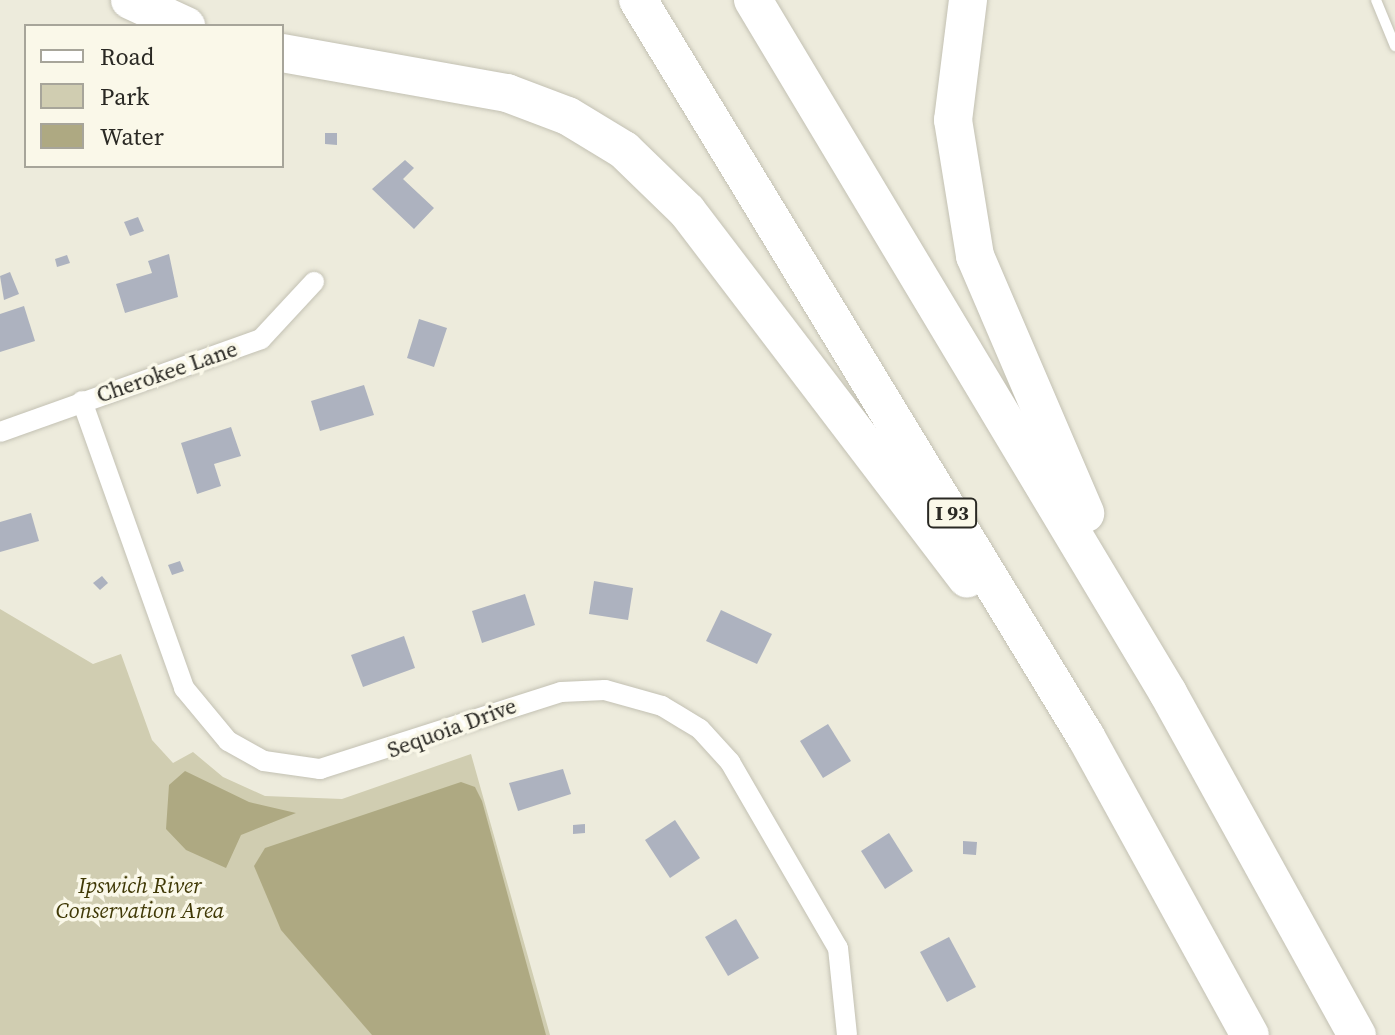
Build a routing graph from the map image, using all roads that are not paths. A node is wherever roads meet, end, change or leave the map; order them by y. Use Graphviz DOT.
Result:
graph roads {
  1 [pos="130,0"];
  2 [pos="638,0"];
  3 [pos="753,0"];
  4 [pos="968,0"];
  5 [pos="1376,0"];
  6 [pos="182,24"];
  7 [pos="1395,46"];
  8 [pos="284,53"];
  9 [pos="314,282"];
  10 [pos="82,401"];
  11 [pos="0,432"];
  12 [pos="1168,693"];
  13 [pos="1086,737"];
  14 [pos="847,1035"];
  15 [pos="1250,1035"];
  16 [pos="1357,1035"];
  1 -- 6 [label="highway"];
  2 -- 13 [label="highway, I 93"];
  3 -- 12 [label="highway"];
  4 -- 12 [label="highway"];
  5 -- 7 [label="lane"];
  8 -- 13 [label="highway"];
  9 -- 10 [label="street, Cherokee Lane"];
  10 -- 11 [label="street, Cherokee Lane"];
  10 -- 14 [label="street, Sequoia Drive"];
  12 -- 16 [label="highway"];
  13 -- 15 [label="highway, I 93"];
}
